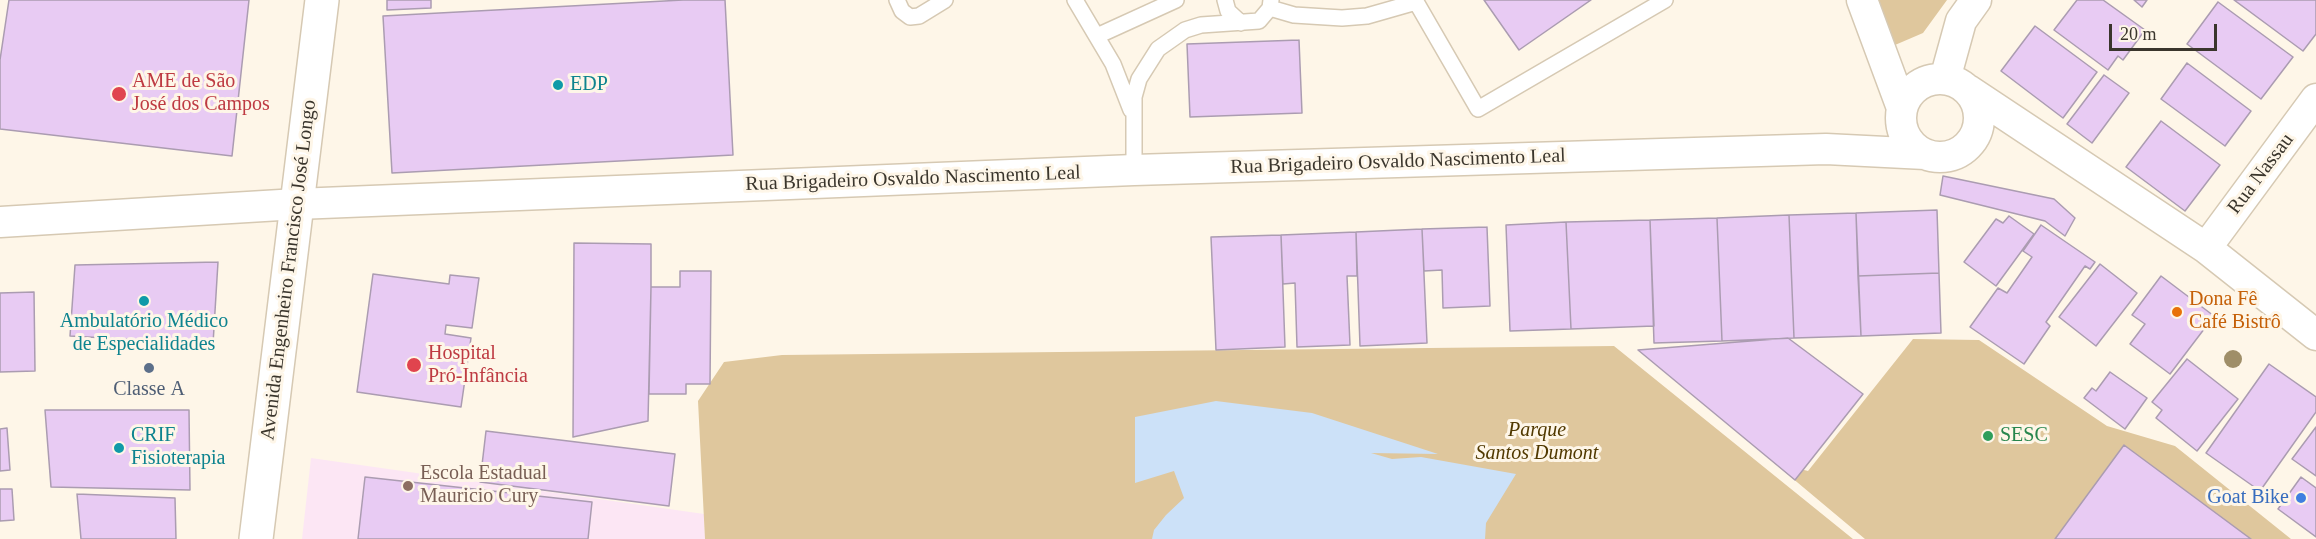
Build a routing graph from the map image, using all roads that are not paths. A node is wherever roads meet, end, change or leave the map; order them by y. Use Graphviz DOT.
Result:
graph roads {
  1 [pos="322,0"];
  2 [pos="897,0"];
  3 [pos="945,0"];
  4 [pos="1075,0"];
  5 [pos="1176,0"];
  6 [pos="1225,0"];
  7 [pos="1665,0"];
  8 [pos="1862,0"];
  9 [pos="1976,0"];
  10 [pos="1416,1"];
  11 [pos="1271,4"];
  12 [pos="1241,22"];
  13 [pos="1097,36"];
  14 [pos="1957,84"];
  15 [pos="2316,99"];
  16 [pos="1901,114"];
  17 [pos="1133,116"];
  18 [pos="2031,130"];
  19 [pos="1826,149"];
  20 [pos="1959,152"];
  21 [pos="1925,154"];
  22 [pos="1134,170"];
  23 [pos="297,204"];
  24 [pos="0,222"];
  25 [pos="2206,248"];
  26 [pos="2316,335"];
  27 [pos="256,539"];
  1 -- 23 [label="street, Avenida Engenheiro Francisco José Longo"];
  2 -- 3 [label="lane"];
  4 -- 13 [label="lane"];
  5 -- 13 [label="lane"];
  6 -- 12 [label="lane"];
  7 -- 10 [label="lane"];
  8 -- 16 [label="street"];
  9 -- 14 [label="street"];
  10 -- 11 [label="lane"];
  11 -- 12 [label="lane"];
  12 -- 17 [label="lane"];
  13 -- 17 [label="lane"];
  14 -- 16 [label="street"];
  14 -- 18 [label="street"];
  14 -- 20 [label="street"];
  15 -- 25 [label="street, Rua Nassau"];
  16 -- 19 [label="street, Rua Brigadeiro Osvaldo Nascimento Leal"];
  16 -- 21 [label="street"];
  17 -- 22 [label="lane"];
  18 -- 20 [label="street"];
  18 -- 25 [label="street"];
  19 -- 21 [label="street, Rua Brigadeiro Osvaldo Nascimento Leal"];
  19 -- 22 [label="street, Rua Brigadeiro Osvaldo Nascimento Leal"];
  20 -- 21 [label="street"];
  22 -- 23 [label="street, Rua Brigadeiro Osvaldo Nascimento Leal"];
  23 -- 24 [label="street, Rua Brigadeiro Osvaldo Nascimento Leal"];
  23 -- 27 [label="street, Avenida Engenheiro Francisco José Longo"];
  25 -- 26 [label="street"];
}
